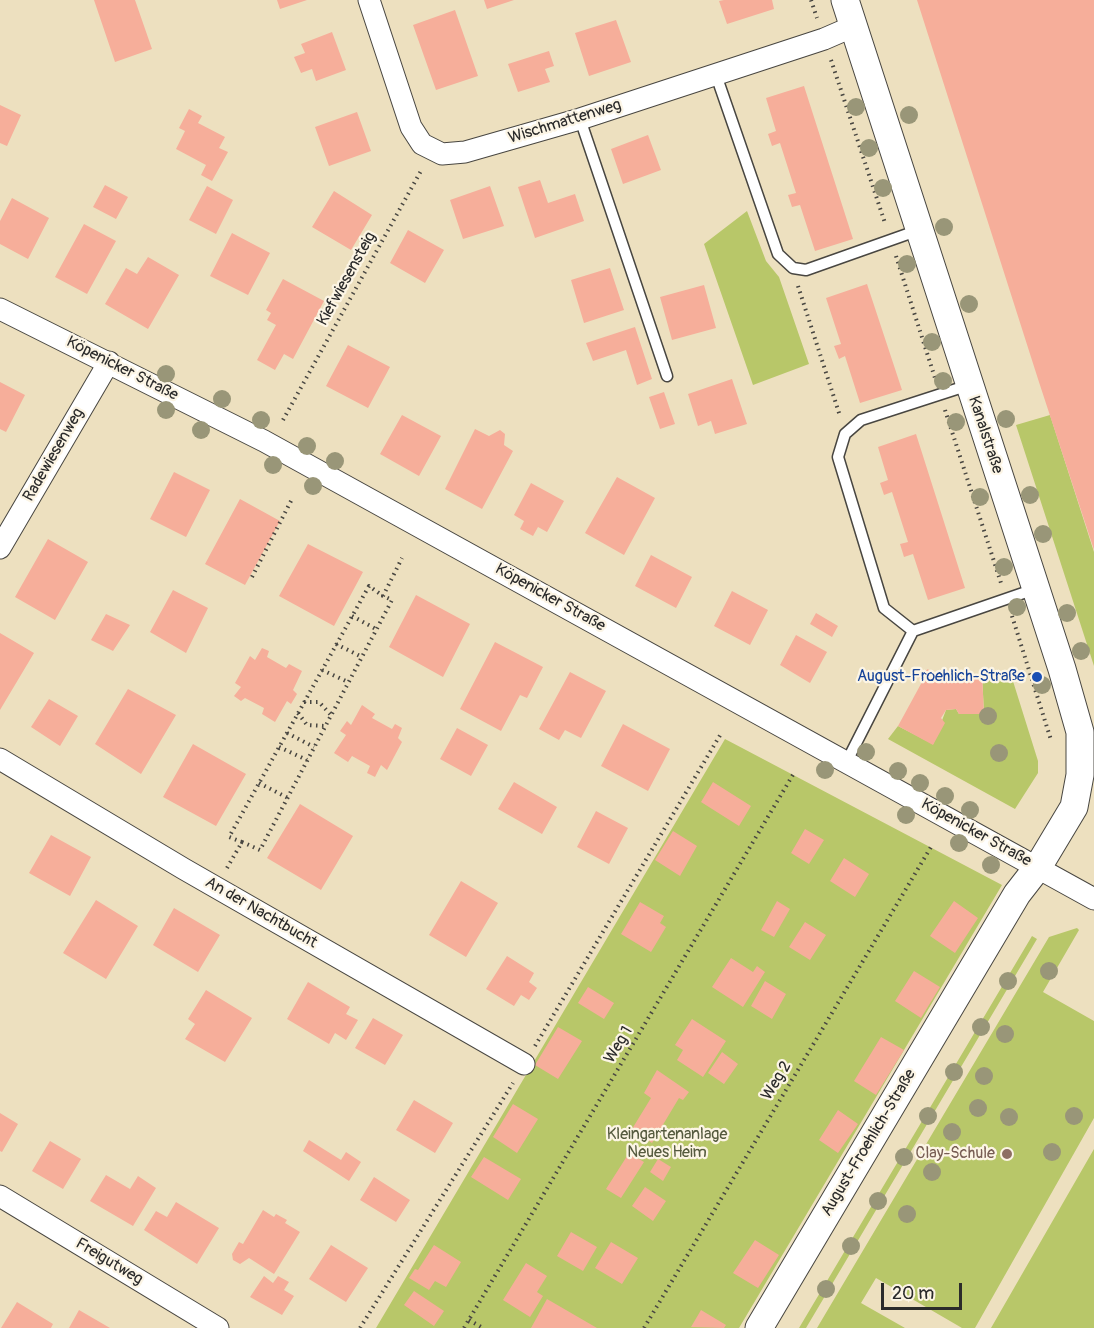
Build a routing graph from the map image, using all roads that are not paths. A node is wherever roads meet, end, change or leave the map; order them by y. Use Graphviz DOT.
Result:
graph roads {
  1 [pos="369,0"];
  2 [pos="845,0"];
  3 [pos="854,26"];
  4 [pos="716,75"];
  5 [pos="580,118"];
  6 [pos="920,230"];
  7 [pos="0,309"];
  8 [pos="109,362"];
  9 [pos="667,376"];
  10 [pos="969,385"];
  11 [pos="0,548"];
  12 [pos="1035,590"];
  13 [pos="913,631"];
  14 [pos="0,759"];
  15 [pos="846,763"];
  16 [pos="1038,867"];
  17 [pos="1094,899"];
  18 [pos="524,1064"];
  19 [pos="0,1196"];
  20 [pos="218,1328"];
  21 [pos="759,1328"];
  1 -- 5 [label="street, Wischmattenweg"];
  2 -- 3 [label="street, Kanalstraße"];
  3 -- 4 [label="street, Wischmattenweg"];
  3 -- 6 [label="street, Kanalstraße"];
  4 -- 5 [label="street, Wischmattenweg"];
  4 -- 6 [label="lane"];
  5 -- 9 [label="lane"];
  6 -- 10 [label="street, Kanalstraße"];
  7 -- 8 [label="street, Köpenicker Straße"];
  8 -- 11 [label="street, Radewiesenweg"];
  8 -- 15 [label="street, Köpenicker Straße"];
  10 -- 12 [label="street, Kanalstraße"];
  10 -- 13 [label="lane"];
  12 -- 13 [label="lane"];
  12 -- 16 [label="street, Kanalstraße"];
  13 -- 15 [label="lane"];
  14 -- 18 [label="street, An der Nachtbucht"];
  15 -- 16 [label="street, Köpenicker Straße"];
  16 -- 17 [label="street, Köpenicker Straße"];
  16 -- 21 [label="street, August-Froehlich-Straße"];
  19 -- 20 [label="street, Freigutweg"];
}
